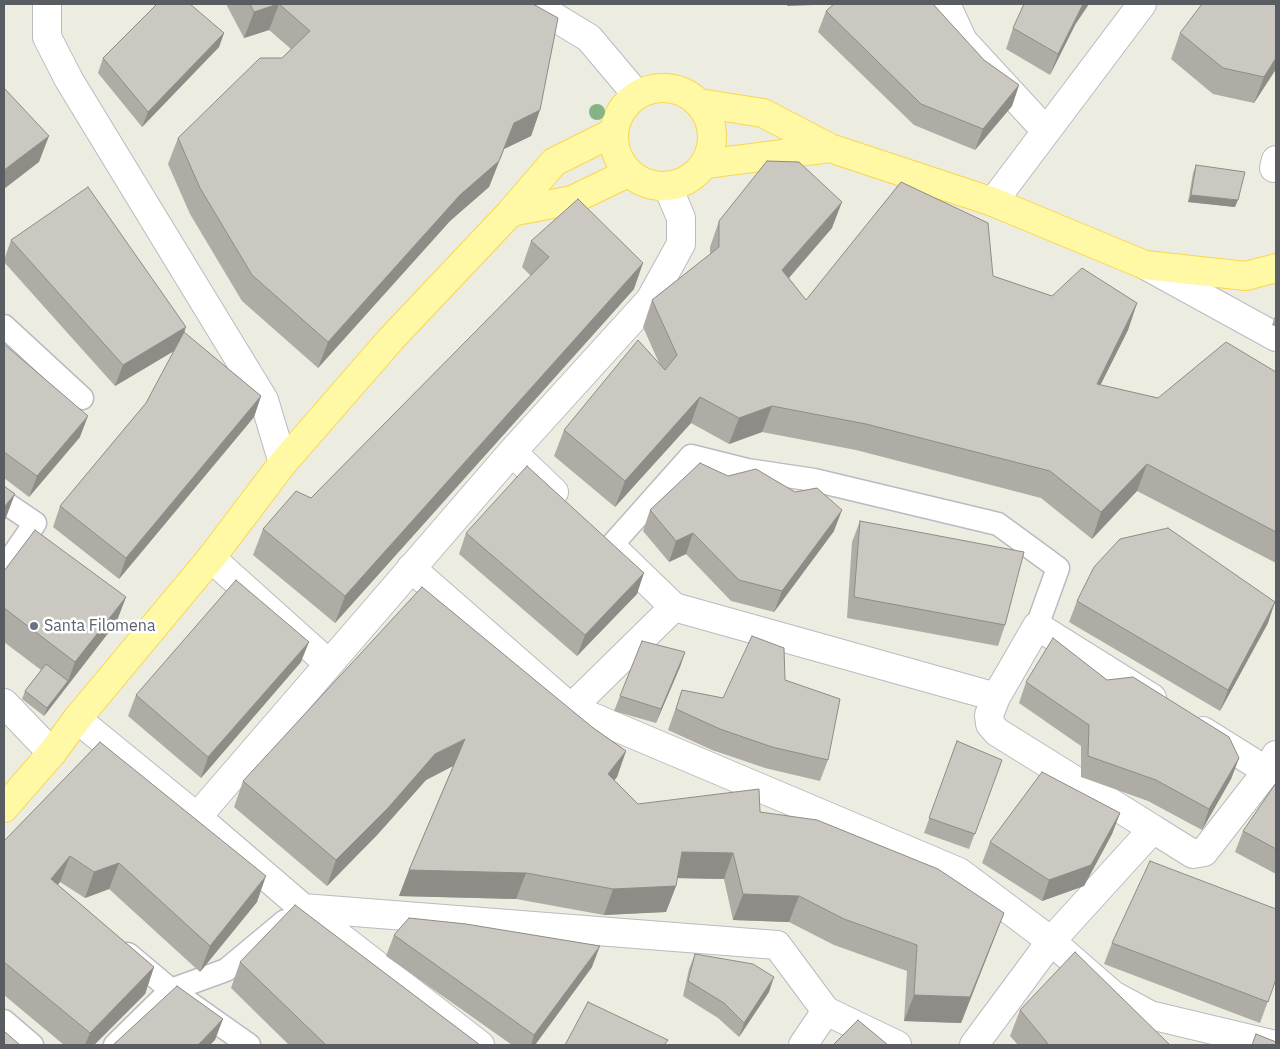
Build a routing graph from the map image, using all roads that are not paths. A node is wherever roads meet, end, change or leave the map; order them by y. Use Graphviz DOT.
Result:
graph roads {
  1 [pos="47,4"];
  2 [pos="533,4"];
  3 [pos="946,4"];
  4 [pos="1142,4"];
  5 [pos="637,95"];
  6 [pos="699,103"];
  7 [pos="1046,131"];
  8 [pos="614,132"];
  9 [pos="830,148"];
  10 [pos="705,164"];
  11 [pos="628,172"];
  12 [pos="668,186"];
  13 [pos="993,202"];
  14 [pos="511,212"];
  15 [pos="1145,265"];
  16 [pos="1276,268"];
  17 [pos="4,326"];
  18 [pos="1276,337"];
  19 [pos="82,398"];
  20 [pos="512,452"];
  21 [pos="283,463"];
  22 [pos="4,502"];
  23 [pos="569,506"];
  24 [pos="590,526"];
  25 [pos="611,546"];
  26 [pos="211,558"];
  27 [pos="4,568"];
  28 [pos="411,568"];
  29 [pos="674,607"];
  30 [pos="1036,626"];
  31 [pos="329,664"];
  32 [pos="996,697"];
  33 [pos="4,703"];
  34 [pos="571,708"];
  35 [pos="77,719"];
  36 [pos="52,753"];
  37 [pos="1273,764"];
  38 [pos="4,808"];
  39 [pos="197,817"];
  40 [pos="1153,829"];
  41 [pos="303,908"];
  42 [pos="112,940"];
  43 [pos="1051,941"];
  44 [pos="171,990"];
  45 [pos="826,1011"];
  46 [pos="4,1021"];
  47 [pos="32,1045"];
  48 [pos="115,1045"];
  49 [pos="249,1045"];
  50 [pos="480,1045"];
  51 [pos="803,1045"];
  52 [pos="897,1045"];
  53 [pos="974,1045"];
  54 [pos="1276,1045"];
  1 -- 21 [label="street"];
  2 -- 5 [label="street"];
  3 -- 7 [label="street"];
  4 -- 7 [label="street"];
  5 -- 6 [label="main road"];
  5 -- 8 [label="main road"];
  6 -- 9 [label="main road"];
  6 -- 10 [label="main road"];
  7 -- 13 [label="street"];
  8 -- 11 [label="main road"];
  8 -- 14 [label="main road"];
  9 -- 10 [label="main road"];
  9 -- 13 [label="main road"];
  10 -- 12 [label="main road"];
  11 -- 12 [label="main road"];
  11 -- 14 [label="main road"];
  12 -- 20 [label="street"];
  13 -- 15 [label="main road"];
  14 -- 21 [label="main road"];
  15 -- 16 [label="main road"];
  15 -- 18 [label="street"];
  17 -- 19 [label="lane"];
  20 -- 23 [label="street"];
  20 -- 28 [label="street"];
  21 -- 26 [label="main road"];
  22 -- 27 [label="lane"];
  24 -- 25 [label="street"];
  25 -- 29 [label="street"];
  25 -- 30 [label="lane"];
  26 -- 31 [label="street"];
  26 -- 35 [label="main road"];
  28 -- 31 [label="street"];
  28 -- 34 [label="street"];
  29 -- 32 [label="street"];
  29 -- 34 [label="street"];
  30 -- 32 [label="street"];
  30 -- 37 [label="street"];
  31 -- 39 [label="street"];
  32 -- 40 [label="street"];
  33 -- 36 [label="street"];
  34 -- 43 [label="street"];
  35 -- 36 [label="main road"];
  35 -- 39 [label="street"];
  36 -- 38 [label="main road"];
  37 -- 40 [label="street"];
  39 -- 41 [label="street"];
  40 -- 43 [label="street"];
  41 -- 44 [label="lane"];
  41 -- 45 [label="street"];
  41 -- 50 [label="street"];
  42 -- 44 [label="lane"];
  43 -- 53 [label="street"];
  43 -- 54 [label="street"];
  44 -- 48 [label="lane"];
  44 -- 49 [label="lane"];
  45 -- 51 [label="street"];
  45 -- 52 [label="street"];
  46 -- 47 [label="lane"];
}
